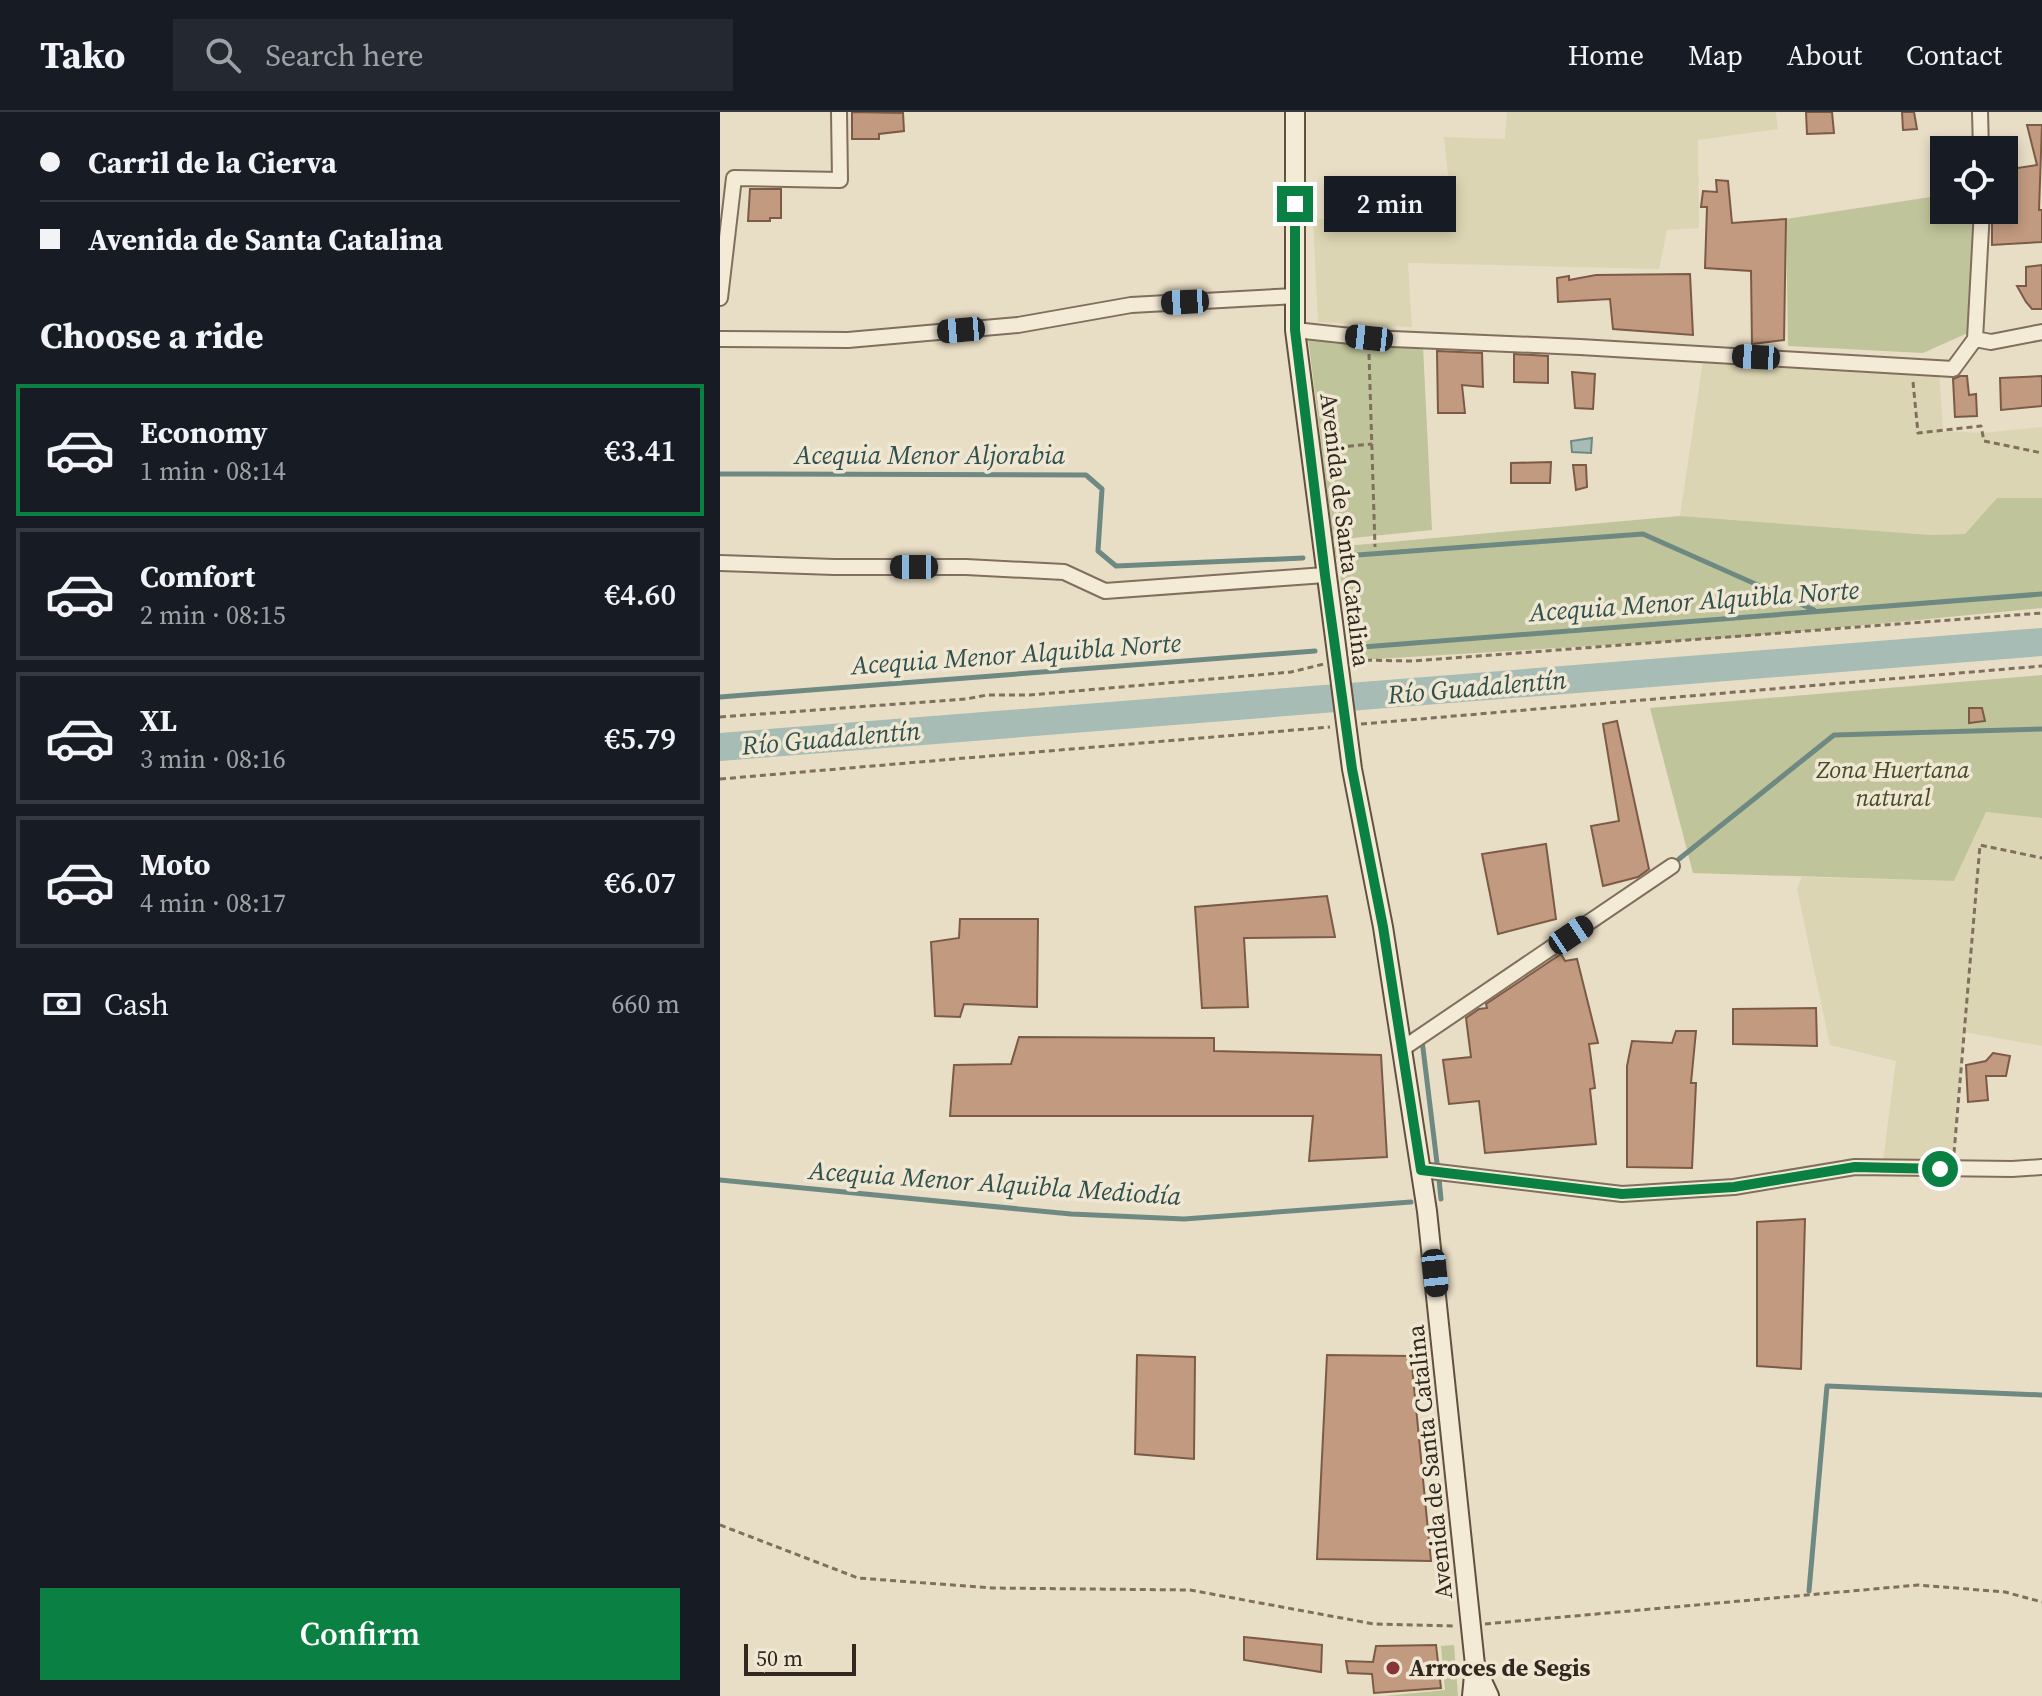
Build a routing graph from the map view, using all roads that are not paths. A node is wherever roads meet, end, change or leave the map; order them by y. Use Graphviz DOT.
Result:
graph roads {
  1 [pos="839,112"];
  2 [pos="1295,112"];
  3 [pos="1980,112"];
  4 [pos="1981,136"];
  5 [pos="1981,224"];
  6 [pos="1295,296"];
  7 [pos="720,298"];
  8 [pos="1295,330"];
  9 [pos="2042,332"];
  10 [pos="720,339"];
  11 [pos="1975,339"];
  12 [pos="720,563"];
  13 [pos="1325,575"];
  14 [pos="1672,866"];
  15 [pos="1402,1049"];
  16 [pos="2042,1167"];
  17 [pos="1421,1170"];
  18 [pos="1475,1665"];
  19 [pos="1472,1696"];
  20 [pos="1489,1696"];
  1 -- 7 [label="street"];
  2 -- 6 [label="main road, Avenida de Santa Catalina"];
  3 -- 4 [label="street"];
  5 -- 11 [label="street"];
  6 -- 8 [label="main road, Avenida de Santa Catalina"];
  6 -- 10 [label="street"];
  8 -- 11 [label="street"];
  8 -- 13 [label="main road, Avenida de Santa Catalina"];
  9 -- 11 [label="street"];
  12 -- 13 [label="street"];
  13 -- 15 [label="main road, Avenida de Santa Catalina"];
  14 -- 15 [label="street"];
  15 -- 17 [label="main road, Avenida de Santa Catalina"];
  16 -- 17 [label="street"];
  17 -- 18 [label="main road, Avenida de Santa Catalina"];
  18 -- 19 [label="main road, Avenida de Santa Catalina"];
  18 -- 20 [label="main road, Avenida de Santa Catalina"];
}
